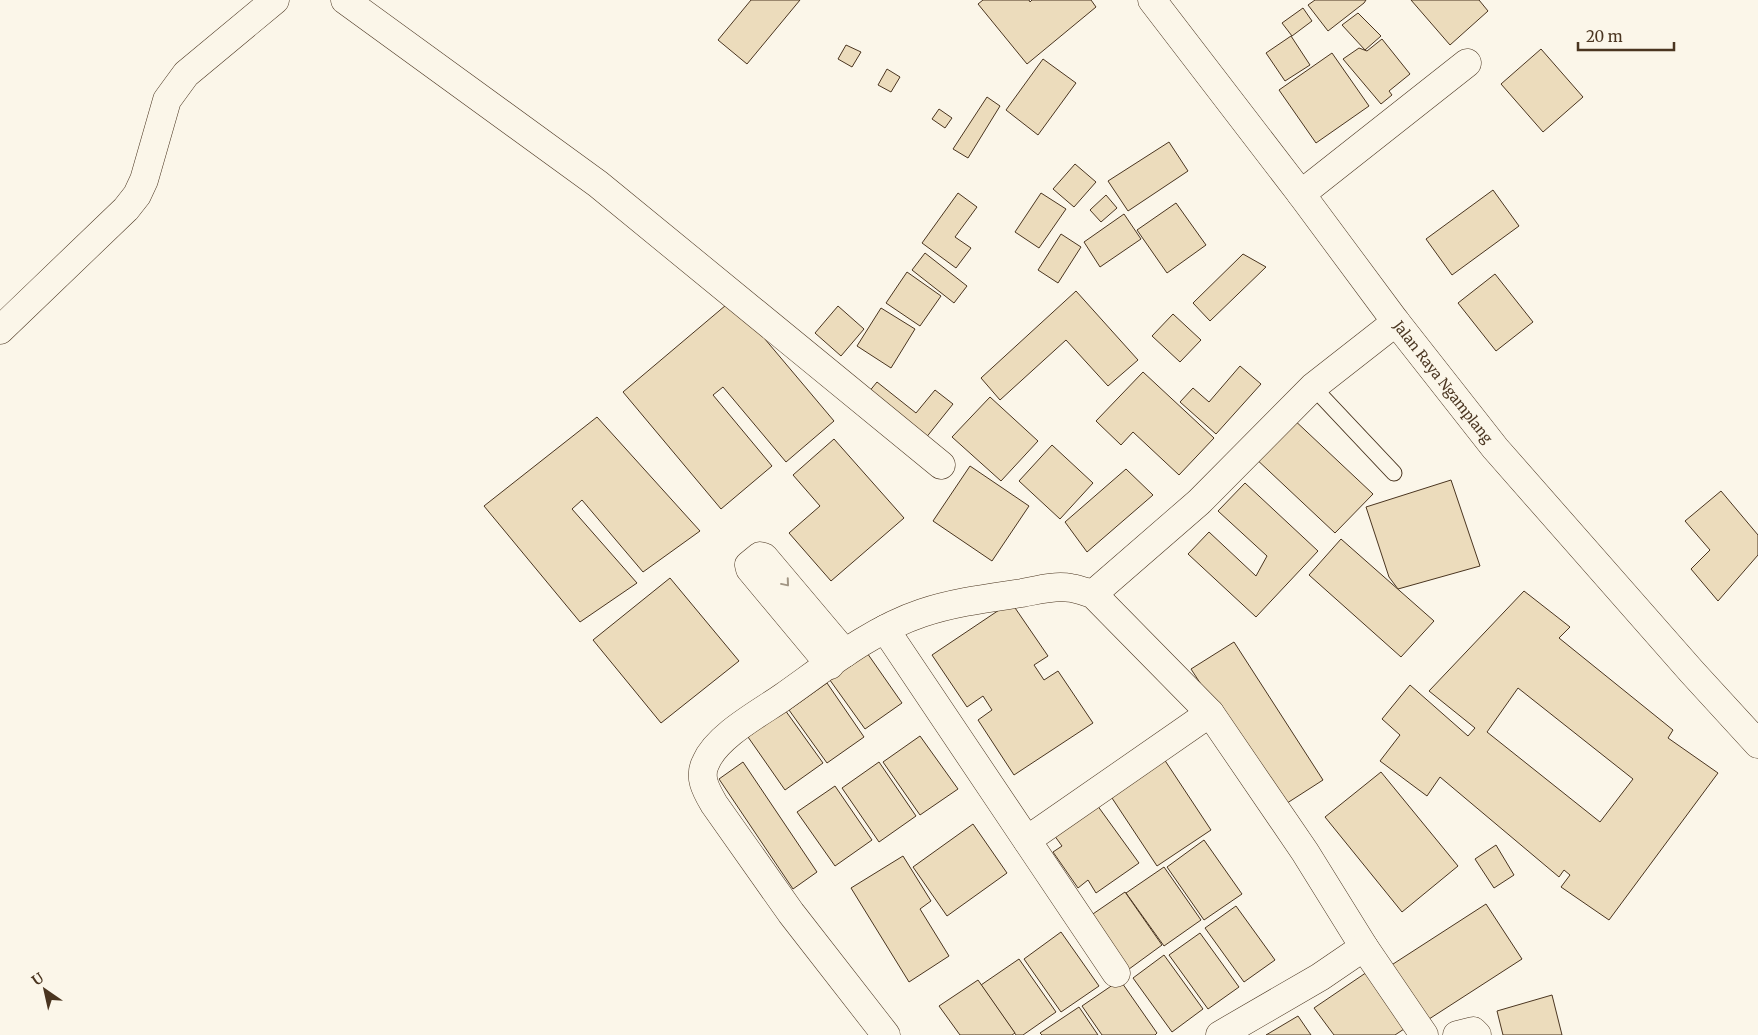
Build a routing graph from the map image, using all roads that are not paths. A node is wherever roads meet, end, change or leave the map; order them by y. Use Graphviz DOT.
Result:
graph roads {
  1 [pos="275,0"];
  2 [pos="345,0"];
  3 [pos="1152,0"];
  4 [pos="1467,63"];
  5 [pos="1301,194"];
  6 [pos="1396,322"];
  7 [pos="0,330"];
  8 [pos="1313,387"];
  9 [pos="941,465"];
  10 [pos="1394,473"];
  11 [pos="1093,594"];
  12 [pos="885,628"];
  13 [pos="1210,713"];
  14 [pos="1758,744"];
  15 [pos="1027,840"];
  16 [pos="1364,947"];
  17 [pos="1116,973"];
  18 [pos="886,1035"];
  19 [pos="1220,1035"];
  20 [pos="1424,1035"];
  21 [pos="1458,1035"];
  22 [pos="1477,1035"];
  1 -- 7 [label="street"];
  2 -- 9 [label="street"];
  3 -- 5 [label="street, Jalan Raya Ngamplang"];
  4 -- 5 [label="street"];
  5 -- 6 [label="street, Jalan Raya Ngamplang"];
  6 -- 8 [label="street"];
  6 -- 14 [label="street, Jalan Raya Ngamplang"];
  8 -- 10 [label="lane"];
  8 -- 11 [label="street"];
  11 -- 12 [label="street"];
  11 -- 13 [label="street"];
  12 -- 15 [label="street"];
  12 -- 18 [label="street"];
  13 -- 15 [label="street"];
  13 -- 16 [label="street"];
  15 -- 17 [label="street"];
  16 -- 19 [label="street"];
  16 -- 20 [label="street"];
  21 -- 22 [label="street"];
}
